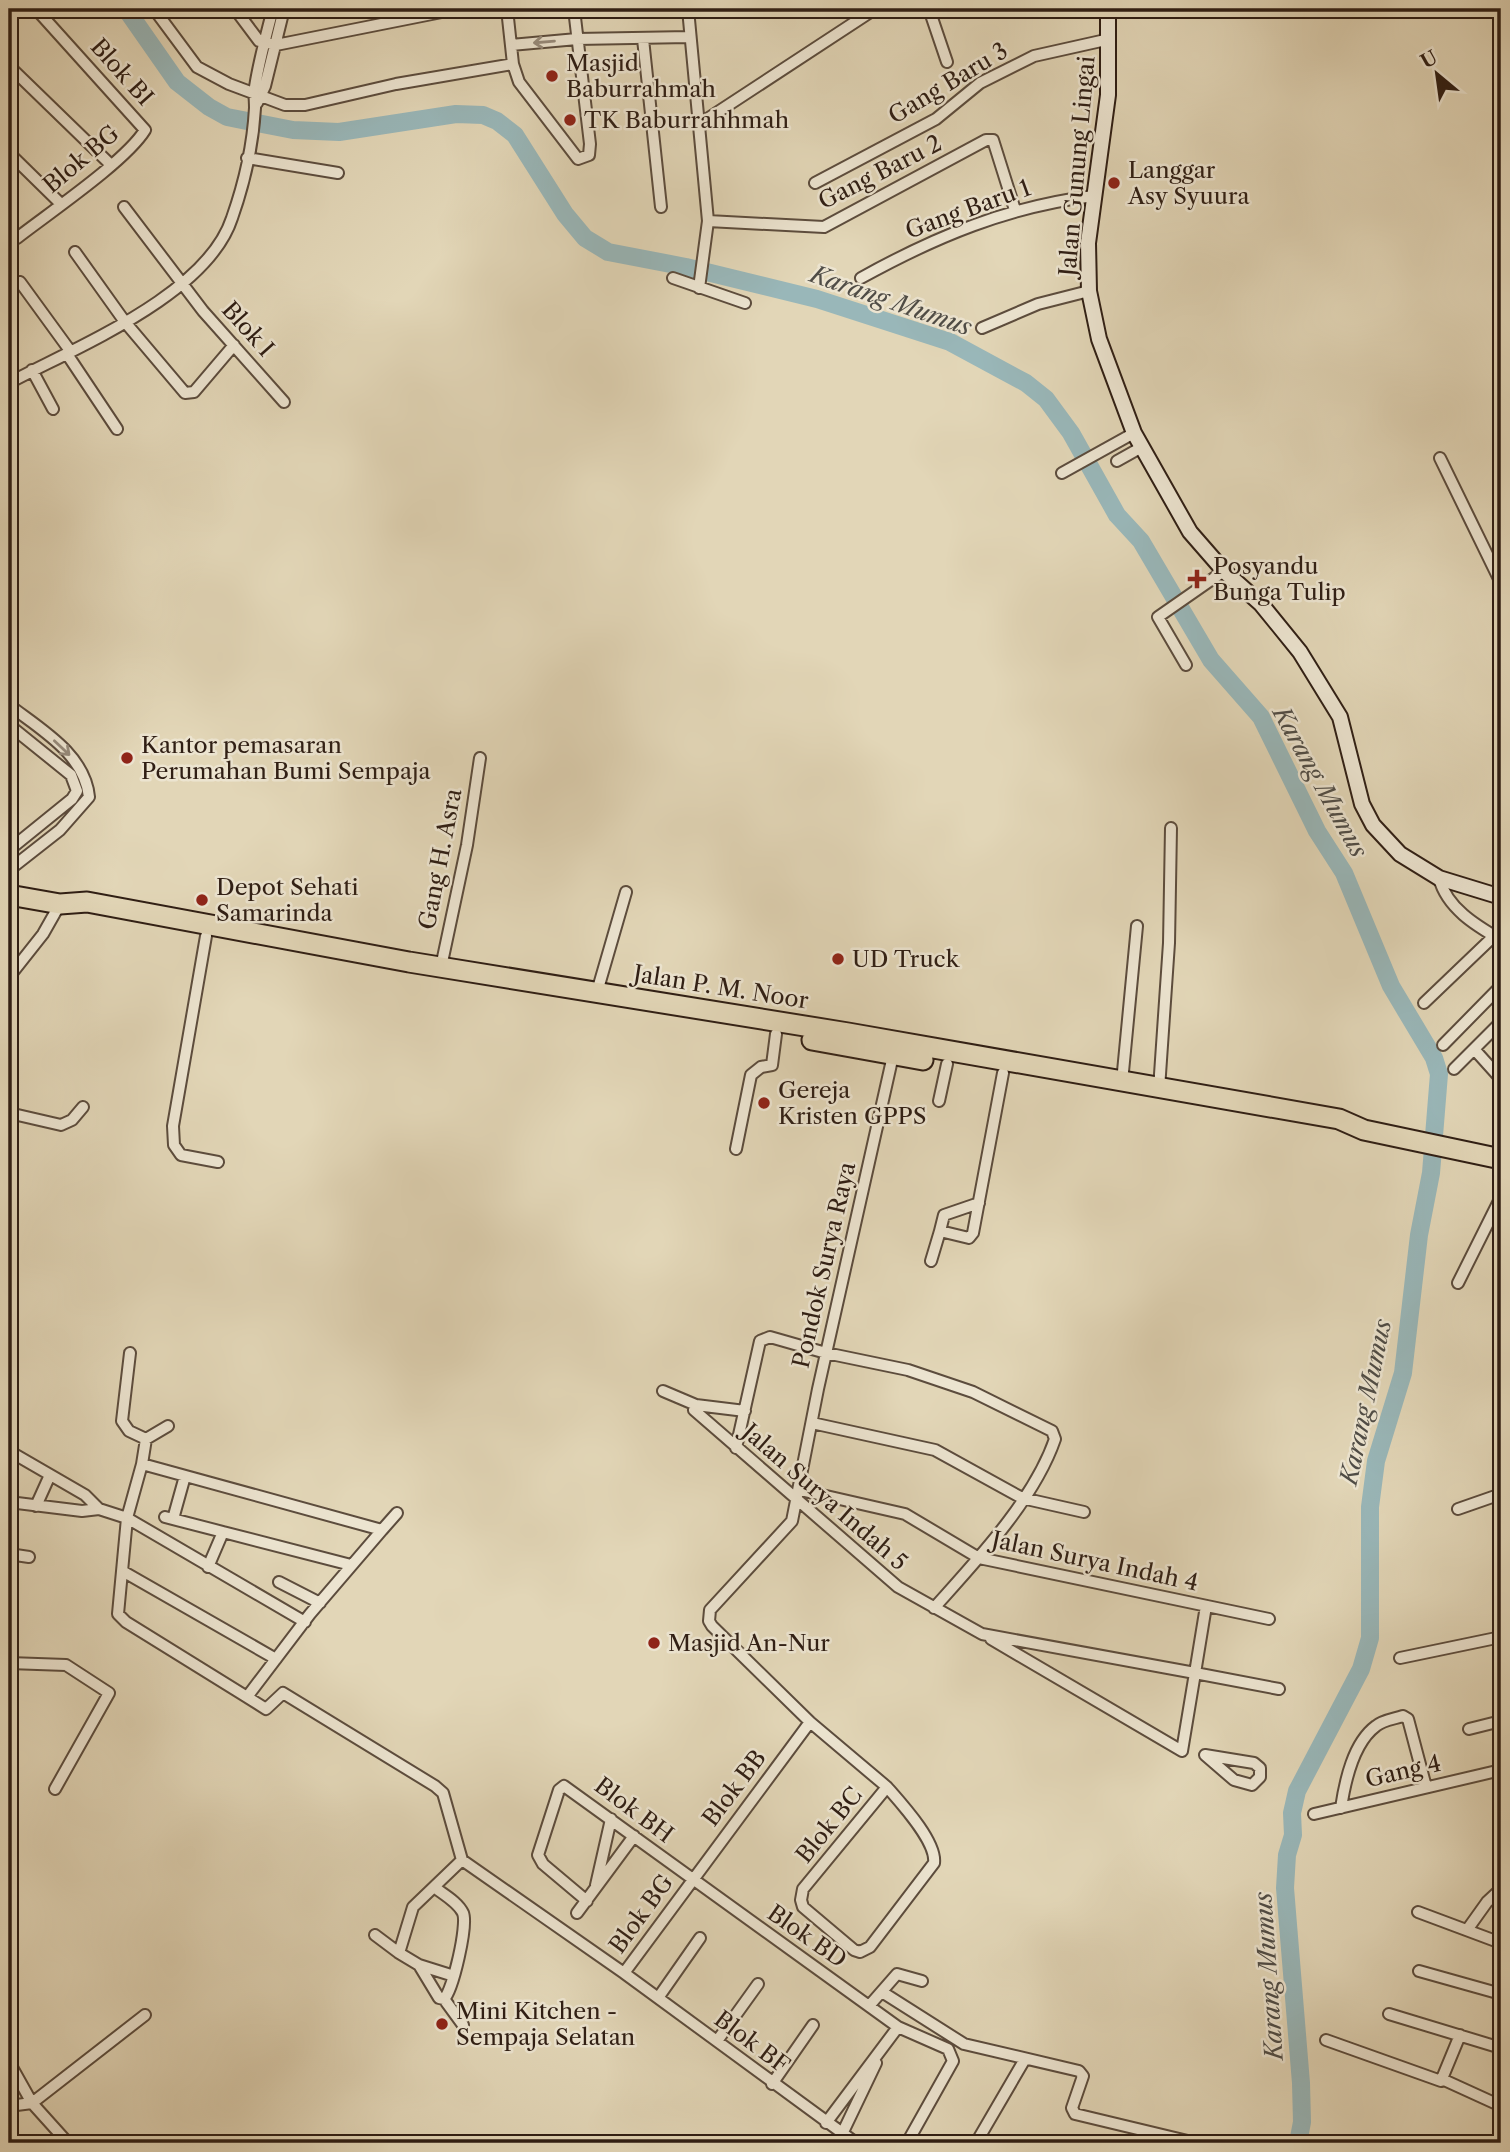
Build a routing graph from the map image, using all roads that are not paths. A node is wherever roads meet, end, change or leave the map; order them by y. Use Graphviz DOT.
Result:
graph roads {
  1 [pos="36,9"];
  2 [pos="154,9"];
  3 [pos="235,9"];
  4 [pos="273,9"];
  5 [pos="284,9"];
  6 [pos="452,9"];
  7 [pos="457,9"];
  8 [pos="508,9"];
  9 [pos="573,9"];
  10 [pos="688,9"];
  11 [pos="875,9"];
  12 [pos="929,9"];
  13 [pos="1108,9"];
  14 [pos="688,37"];
  15 [pos="577,39"];
  16 [pos="643,39"];
  17 [pos="1110,39"];
  18 [pos="270,44"];
  19 [pos="512,45"];
  20 [pos="947,62"];
  21 [pos="513,64"];
  22 [pos="9,66"];
  23 [pos="256,102"];
  24 [pos="698,125"];
  25 [pos="145,132"];
  26 [pos="9,153"];
  27 [pos="248,155"];
  28 [pos="110,164"];
  29 [pos="338,173"];
  30 [pos="815,183"];
  31 [pos="1094,195"];
  32 [pos="61,204"];
  33 [pos="660,206"];
  34 [pos="124,207"];
  35 [pos="1015,210"];
  36 [pos="708,221"];
  37 [pos="9,239"];
  38 [pos="75,252"];
  39 [pos="673,278"];
  40 [pos="861,278"];
  41 [pos="20,282"];
  42 [pos="182,283"];
  43 [pos="700,286"];
  44 [pos="1089,291"];
  45 [pos="745,303"];
  46 [pos="125,322"];
  47 [pos="982,328"];
  48 [pos="234,345"];
  49 [pos="69,353"];
  50 [pos="32,370"];
  51 [pos="9,383"];
  52 [pos="284,402"];
  53 [pos="53,409"];
  54 [pos="117,429"];
  55 [pos="1134,433"];
  56 [pos="1142,447"];
  57 [pos="1440,458"];
  58 [pos="1117,461"];
  59 [pos="1065,471"];
  60 [pos="1224,571"];
  61 [pos="1501,583"];
  62 [pos="1186,665"];
  63 [pos="9,705"];
  64 [pos="9,725"];
  65 [pos="480,758"];
  66 [pos="83,789"];
  67 [pos="1171,828"];
  68 [pos="9,850"];
  69 [pos="9,870"];
  70 [pos="1439,878"];
  71 [pos="626,892"];
  72 [pos="9,895"];
  73 [pos="1501,897"];
  74 [pos="64,904"];
  75 [pos="1137,926"];
  76 [pos="206,936"];
  77 [pos="231,936"];
  78 [pos="1497,938"];
  79 [pos="440,967"];
  80 [pos="9,977"];
  81 [pos="1501,986"];
  82 [pos="600,997"];
  83 [pos="1424,1003"];
  84 [pos="1501,1022"];
  85 [pos="776,1034"];
  86 [pos="1443,1045"];
  87 [pos="894,1048"];
  88 [pos="1474,1049"];
  89 [pos="947,1064"];
  90 [pos="1454,1069"];
  91 [pos="1003,1073"];
  92 [pos="1501,1079"];
  93 [pos="1119,1085"];
  94 [pos="1159,1089"];
  95 [pos="939,1101"];
  96 [pos="83,1107"];
  97 [pos="9,1113"];
  98 [pos="1364,1130"];
  99 [pos="736,1149"];
  100 [pos="1501,1159"];
  101 [pos="218,1161"];
  102 [pos="1501,1197"];
  103 [pos="979,1203"];
  104 [pos="940,1231"];
  105 [pos="931,1261"];
  106 [pos="1458,1283"];
  107 [pos="130,1353"];
  108 [pos="826,1353"];
  109 [pos="663,1391"];
  110 [pos="696,1405"];
  111 [pos="745,1411"];
  112 [pos="812,1423"];
  113 [pos="168,1426"];
  114 [pos="146,1439"];
  115 [pos="736,1448"];
  116 [pos="9,1451"];
  117 [pos="142,1464"];
  118 [pos="50,1475"];
  119 [pos="185,1476"];
  120 [pos="1501,1494"];
  121 [pos="799,1495"];
  122 [pos="1023,1498"];
  123 [pos="9,1502"];
  124 [pos="36,1506"];
  125 [pos="99,1509"];
  126 [pos="1458,1509"];
  127 [pos="129,1510"];
  128 [pos="1084,1512"];
  129 [pos="397,1513"];
  130 [pos="382,1530"];
  131 [pos="223,1532"];
  132 [pos="10,1554"];
  133 [pos="29,1557"];
  134 [pos="979,1558"];
  135 [pos="209,1562"];
  136 [pos="351,1565"];
  137 [pos="124,1572"];
  138 [pos="9,1574"];
  139 [pos="279,1582"];
  140 [pos="1206,1606"];
  141 [pos="934,1608"];
  142 [pos="313,1611"];
  143 [pos="1269,1619"];
  144 [pos="982,1634"];
  145 [pos="1501,1637"];
  146 [pos="1401,1658"];
  147 [pos="276,1660"];
  148 [pos="9,1663"];
  149 [pos="1195,1673"];
  150 [pos="1279,1689"];
  151 [pos="247,1697"];
  152 [pos="1501,1721"];
  153 [pos="810,1722"];
  154 [pos="1469,1729"];
  155 [pos="1182,1751"];
  156 [pos="1205,1755"];
  157 [pos="1501,1770"];
  158 [pos="887,1787"];
  159 [pos="1426,1787"];
  160 [pos="55,1789"];
  161 [pos="1340,1808"];
  162 [pos="1314,1814"];
  163 [pos="611,1819"];
  164 [pos="634,1836"];
  165 [pos="462,1860"];
  166 [pos="691,1880"];
  167 [pos="434,1887"];
  168 [pos="1501,1889"];
  169 [pos="595,1890"];
  170 [pos="587,1901"];
  171 [pos="1418,1912"];
  172 [pos="577,1913"];
  173 [pos="1467,1930"];
  174 [pos="375,1935"];
  175 [pos="700,1938"];
  176 [pos="1501,1943"];
  177 [pos="399,1953"];
  178 [pos="419,1965"];
  179 [pos="1419,1970"];
  180 [pos="624,1973"];
  181 [pos="454,1976"];
  182 [pos="922,1981"];
  183 [pos="758,1984"];
  184 [pos="887,1986"];
  185 [pos="1501,1994"];
  186 [pos="659,1998"];
  187 [pos="444,1999"];
  188 [pos="869,2006"];
  189 [pos="1389,2014"];
  190 [pos="145,2015"];
  191 [pos="463,2025"];
  192 [pos="813,2025"];
  193 [pos="898,2027"];
  194 [pos="1460,2035"];
  195 [pos="1326,2040"];
  196 [pos="717,2041"];
  197 [pos="1501,2048"];
  198 [pos="878,2057"];
  199 [pos="1026,2059"];
  200 [pos="9,2062"];
  201 [pos="1444,2080"];
  202 [pos="772,2084"];
  203 [pos="32,2102"];
  204 [pos="9,2106"];
  205 [pos="1501,2106"];
  206 [pos="826,2123"];
  207 [pos="842,2134"];
  208 [pos="68,2143"];
  209 [pos="856,2143"];
  210 [pos="907,2143"];
  211 [pos="976,2143"];
  212 [pos="1196,2143"];
  1 -- 25 [label="street, Blok BI"];
  2 -- 23 [label="street"];
  3 -- 18 [label="street"];
  4 -- 18 [label="street"];
  5 -- 18 [label="street"];
  6 -- 7 [label="street"];
  6 -- 18 [label="street"];
  8 -- 19 [label="street"];
  9 -- 15 [label="street"];
  10 -- 14 [label="street"];
  11 -- 24 [label="street"];
  12 -- 20 [label="street"];
  13 -- 17 [label="street, Jalan Gunung Lingai"];
  14 -- 16 [label="street"];
  14 -- 24 [label="street"];
  15 -- 16 [label="street"];
  15 -- 19 [label="street, one-way"];
  15 -- 21 [label="street"];
  16 -- 33 [label="street"];
  17 -- 30 [label="street, Gang Baru 3"];
  17 -- 31 [label="street, Jalan Gunung Lingai"];
  18 -- 23 [label="street"];
  19 -- 21 [label="street"];
  21 -- 23 [label="street"];
  22 -- 28 [label="street"];
  23 -- 27 [label="street"];
  24 -- 36 [label="street"];
  25 -- 28 [label="street, Blok BG"];
  26 -- 32 [label="street"];
  27 -- 29 [label="street"];
  27 -- 42 [label="street"];
  28 -- 32 [label="street, Blok BG"];
  31 -- 35 [label="street, Gang Baru 1"];
  31 -- 44 [label="street, Jalan Gunung Lingai"];
  32 -- 37 [label="street, Blok BG"];
  34 -- 42 [label="street, Blok I"];
  35 -- 36 [label="street, Gang Baru 2"];
  35 -- 40 [label="street, Gang Baru 1"];
  36 -- 43 [label="street"];
  38 -- 46 [label="street"];
  39 -- 43 [label="street"];
  41 -- 49 [label="street"];
  42 -- 46 [label="street"];
  42 -- 48 [label="street, Blok I"];
  43 -- 45 [label="street"];
  44 -- 47 [label="street"];
  44 -- 55 [label="street, Jalan Gunung Lingai"];
  46 -- 48 [label="street"];
  46 -- 49 [label="street"];
  48 -- 52 [label="street, Blok I"];
  49 -- 50 [label="street"];
  49 -- 54 [label="street"];
  50 -- 51 [label="street"];
  50 -- 53 [label="street"];
  55 -- 56 [label="street, Jalan Gunung Lingai"];
  55 -- 59 [label="street"];
  56 -- 58 [label="street"];
  56 -- 60 [label="street, Jalan Gunung Lingai"];
  57 -- 61 [label="street"];
  60 -- 62 [label="street"];
  60 -- 70 [label="street, Jalan Gunung Lingai"];
  63 -- 66 [label="street, one-way"];
  64 -- 66 [label="street"];
  65 -- 79 [label="street, Gang H. Asra"];
  66 -- 68 [label="street"];
  66 -- 69 [label="street"];
  67 -- 94 [label="street"];
  70 -- 73 [label="street, Jalan Gunung Lingai"];
  70 -- 78 [label="street"];
  71 -- 82 [label="street"];
  72 -- 74 [label="highway, Jalan P. M. Noor"];
  74 -- 76 [label="highway, Jalan P. M. Noor"];
  74 -- 77 [label="highway, Jalan P. M. Noor"];
  74 -- 80 [label="street"];
  75 -- 93 [label="street"];
  76 -- 77 [label="highway, Jalan P. M. Noor"];
  76 -- 101 [label="street"];
  77 -- 79 [label="highway, Jalan P. M. Noor"];
  77 -- 82 [label="highway, Jalan P. M. Noor"];
  78 -- 83 [label="street"];
  79 -- 82 [label="highway, Jalan P. M. Noor"];
  81 -- 86 [label="street"];
  82 -- 85 [label="highway, Jalan P. M. Noor"];
  82 -- 87 [label="highway, Jalan P. M. Noor"];
  84 -- 88 [label="street"];
  85 -- 87 [label="highway, Jalan P. M. Noor"];
  85 -- 99 [label="street"];
  87 -- 89 [label="highway, Jalan P. M. Noor"];
  87 -- 93 [label="highway, Jalan P. M. Noor"];
  87 -- 108 [label="street, Pondok Surya Raya"];
  88 -- 90 [label="street"];
  88 -- 92 [label="street"];
  89 -- 91 [label="highway, Jalan P. M. Noor"];
  89 -- 95 [label="street"];
  91 -- 93 [label="highway, Jalan P. M. Noor"];
  91 -- 103 [label="street"];
  93 -- 94 [label="highway, Jalan P. M. Noor"];
  93 -- 98 [label="highway, Jalan P. M. Noor"];
  94 -- 98 [label="highway, Jalan P. M. Noor"];
  96 -- 97 [label="street"];
  98 -- 100 [label="highway, Jalan P. M. Noor"];
  102 -- 106 [label="street"];
  103 -- 104 [label="street"];
  103 -- 104 [label="street"];
  104 -- 105 [label="street"];
  107 -- 114 [label="street"];
  108 -- 111 [label="street"];
  108 -- 112 [label="street, Pondok Surya Raya"];
  108 -- 122 [label="street"];
  109 -- 110 [label="street"];
  110 -- 111 [label="street, Jalan Surya Indah 5"];
  110 -- 115 [label="street, Jalan Surya Indah 5"];
  111 -- 115 [label="street"];
  112 -- 121 [label="street, Pondok Surya Raya"];
  112 -- 122 [label="street"];
  113 -- 114 [label="street"];
  114 -- 117 [label="street"];
  115 -- 121 [label="street, Jalan Surya Indah 5"];
  116 -- 118 [label="street"];
  117 -- 119 [label="street"];
  117 -- 127 [label="street"];
  118 -- 124 [label="street"];
  118 -- 125 [label="street"];
  119 -- 130 [label="street"];
  119 -- 131 [label="street"];
  120 -- 126 [label="street"];
  121 -- 134 [label="street, Jalan Surya Indah 4"];
  121 -- 141 [label="street, Jalan Surya Indah 5"];
  121 -- 153 [label="street, Blok BC"];
  122 -- 128 [label="street"];
  122 -- 134 [label="street"];
  123 -- 124 [label="street"];
  124 -- 125 [label="street"];
  125 -- 127 [label="street"];
  127 -- 135 [label="street"];
  127 -- 137 [label="street"];
  129 -- 130 [label="street"];
  130 -- 136 [label="street"];
  131 -- 135 [label="street"];
  131 -- 136 [label="street"];
  132 -- 133 [label="street"];
  132 -- 138 [label="street"];
  134 -- 140 [label="street, Jalan Surya Indah 4"];
  134 -- 141 [label="street"];
  135 -- 142 [label="street"];
  136 -- 142 [label="street"];
  137 -- 147 [label="street"];
  137 -- 151 [label="street"];
  139 -- 142 [label="street"];
  140 -- 143 [label="street, Jalan Surya Indah 4"];
  140 -- 149 [label="street"];
  141 -- 144 [label="street, Jalan Surya Indah 5"];
  142 -- 147 [label="street"];
  144 -- 149 [label="street, Jalan Surya Indah 5"];
  144 -- 155 [label="street, Jalan Surya Indah 5"];
  145 -- 146 [label="street"];
  147 -- 151 [label="street"];
  148 -- 160 [label="street"];
  149 -- 150 [label="street, Jalan Surya Indah 5"];
  149 -- 155 [label="street"];
  151 -- 165 [label="street"];
  152 -- 154 [label="street"];
  153 -- 158 [label="street, Blok BC"];
  153 -- 166 [label="street, Blok BB"];
  155 -- 156 [label="street"];
  156 -- 156 [label="street"];
  157 -- 159 [label="street, Gang 4"];
  158 -- 158 [label="street, Blok BC"];
  159 -- 161 [label="street, Gang 4"];
  159 -- 161 [label="street"];
  161 -- 162 [label="street, Gang 4"];
  163 -- 164 [label="street, Blok BH"];
  163 -- 169 [label="street"];
  163 -- 170 [label="street, Blok BH"];
  164 -- 166 [label="street, Blok BH"];
  164 -- 169 [label="street"];
  165 -- 167 [label="street"];
  165 -- 180 [label="street, Blok BF"];
  166 -- 180 [label="street, Blok BG"];
  166 -- 188 [label="street, Blok BD"];
  167 -- 177 [label="street"];
  167 -- 181 [label="street"];
  168 -- 173 [label="street"];
  169 -- 170 [label="street"];
  170 -- 172 [label="street"];
  171 -- 173 [label="street"];
  173 -- 176 [label="street"];
  174 -- 177 [label="street"];
  175 -- 186 [label="street"];
  177 -- 178 [label="street"];
  178 -- 181 [label="street"];
  178 -- 187 [label="street"];
  179 -- 185 [label="street"];
  180 -- 186 [label="street, Blok BF"];
  181 -- 187 [label="street"];
  182 -- 184 [label="street"];
  183 -- 196 [label="street"];
  184 -- 188 [label="street"];
  184 -- 199 [label="street"];
  186 -- 196 [label="street, Blok BF"];
  187 -- 191 [label="street"];
  188 -- 193 [label="street, Blok BD"];
  189 -- 194 [label="street"];
  190 -- 203 [label="street"];
  192 -- 202 [label="street"];
  193 -- 198 [label="street"];
  193 -- 210 [label="street, Blok BD"];
  194 -- 197 [label="street"];
  194 -- 201 [label="street"];
  195 -- 201 [label="street"];
  196 -- 202 [label="street, Blok BF"];
  198 -- 206 [label="street"];
  198 -- 207 [label="street"];
  199 -- 211 [label="street"];
  199 -- 212 [label="street"];
  200 -- 203 [label="street"];
  201 -- 205 [label="street"];
  202 -- 206 [label="street, Blok BF"];
  203 -- 204 [label="street"];
  203 -- 208 [label="street"];
  206 -- 207 [label="street, Blok BF"];
  207 -- 209 [label="street, Blok BF"];
}
